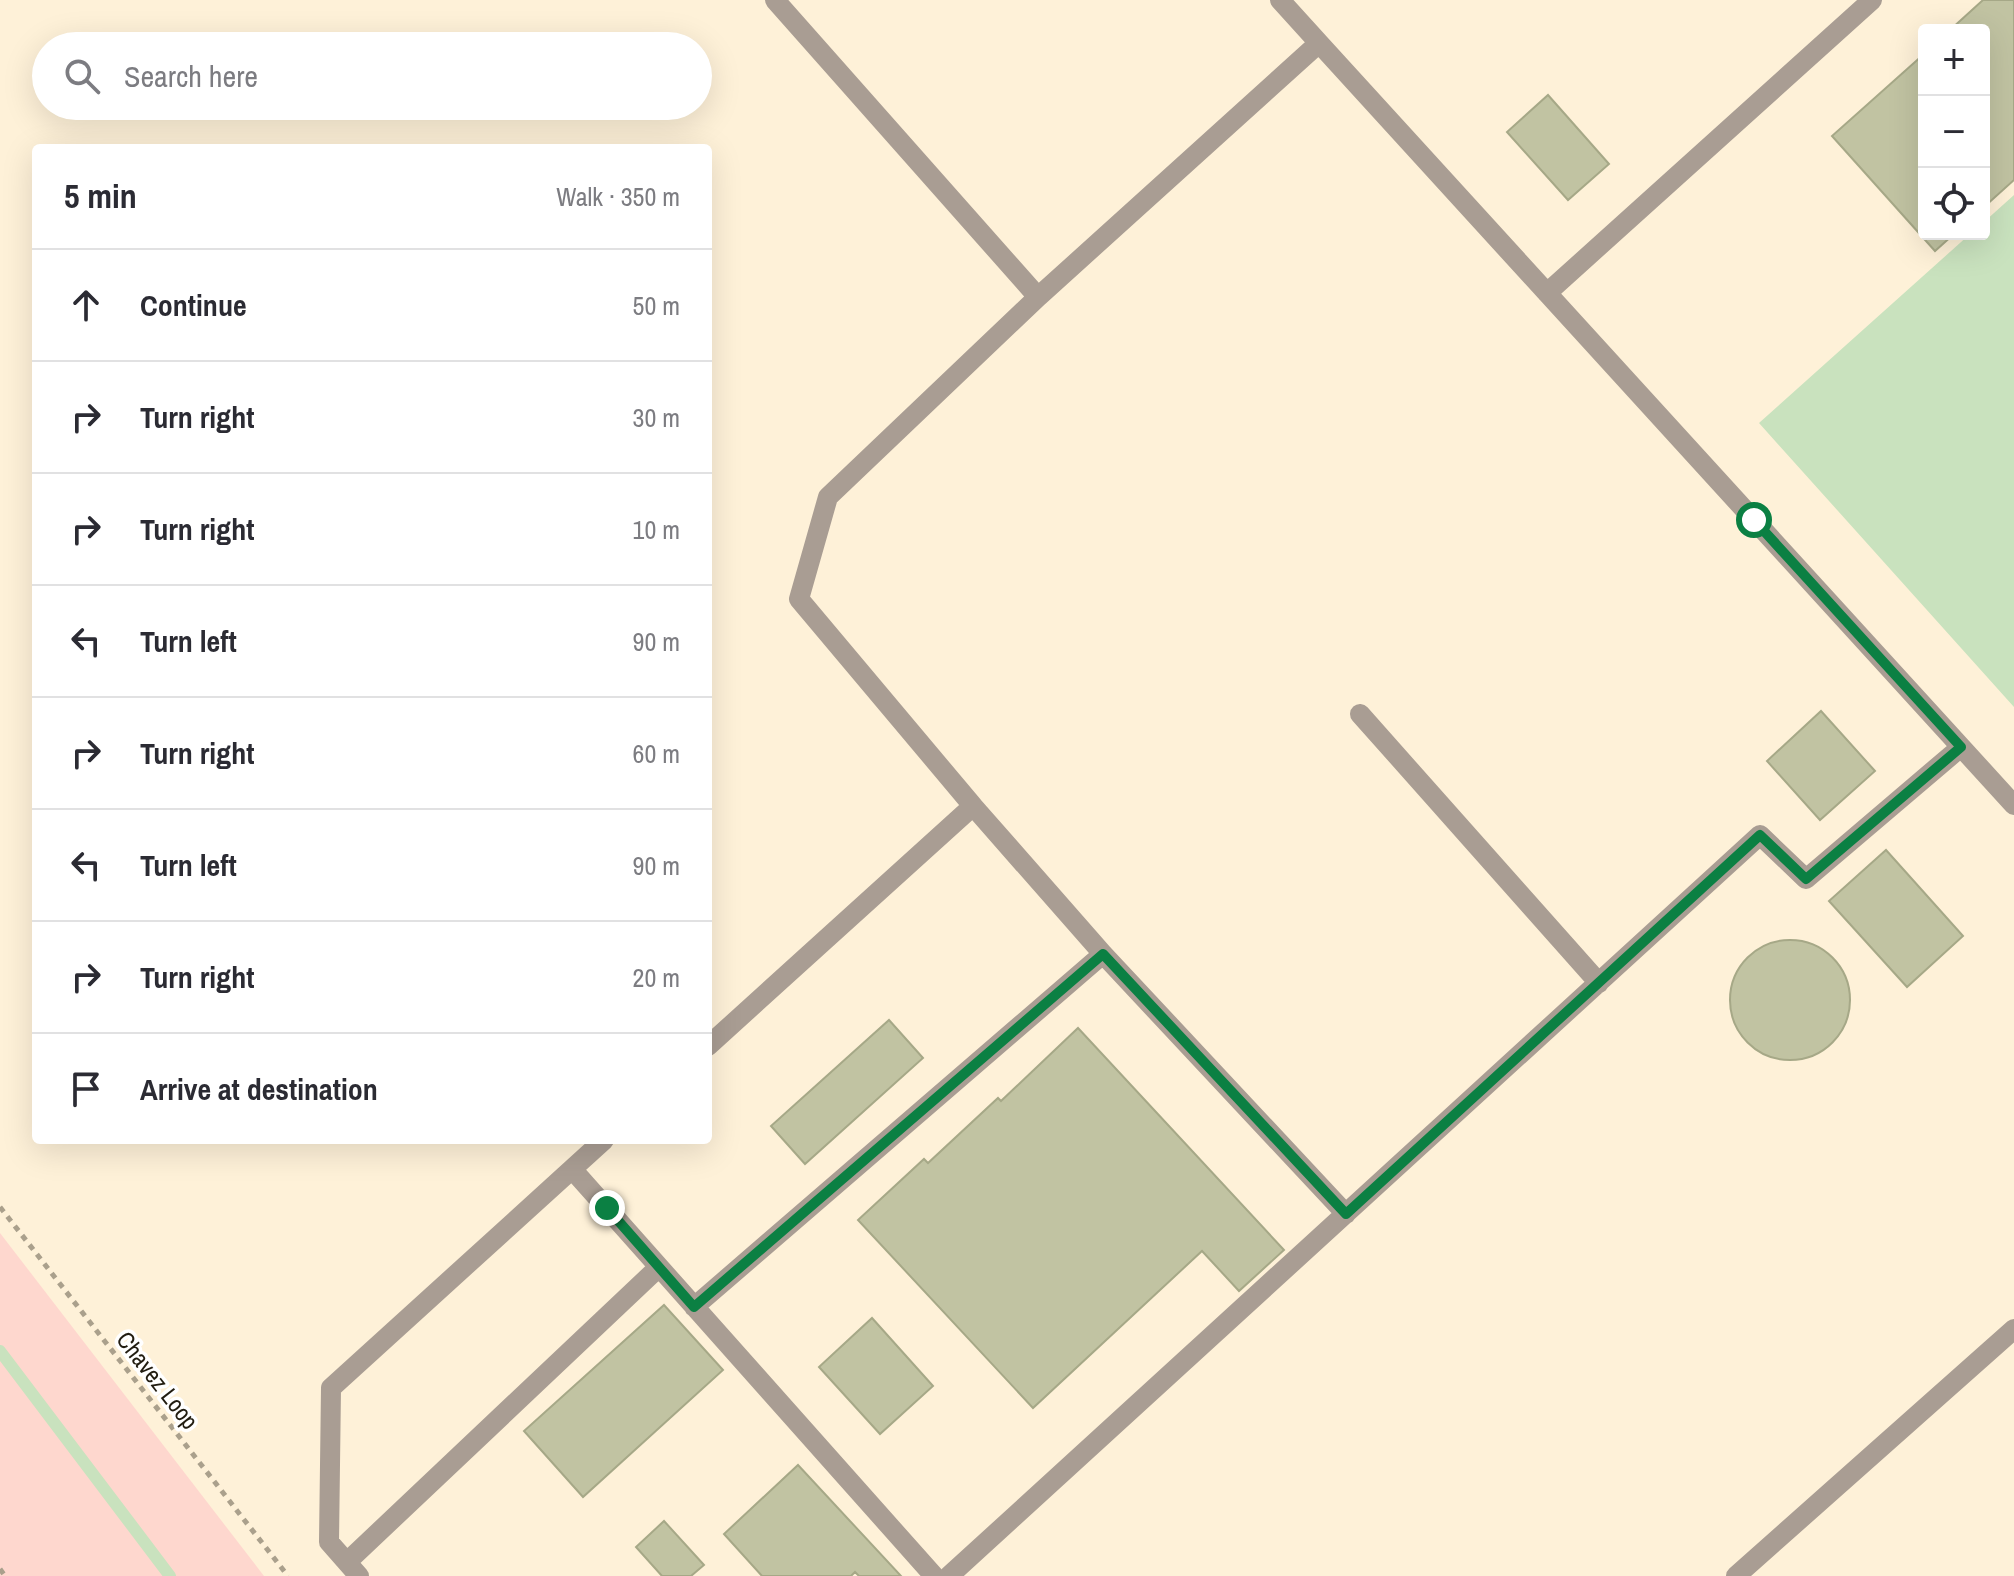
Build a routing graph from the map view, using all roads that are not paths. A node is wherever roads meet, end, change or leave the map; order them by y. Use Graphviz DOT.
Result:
graph roads {
  1 [pos="775,0"];
  2 [pos="1280,0"];
  3 [pos="1872,0"];
  4 [pos="1319,43"];
  5 [pos="1547,293"];
  6 [pos="1038,297"];
  7 [pos="1360,714"];
  8 [pos="1961,747"];
  9 [pos="2014,805"];
  10 [pos="973,806"];
  11 [pos="1103,954"];
  12 [pos="1599,983"];
  13 [pos="712,1042"];
  14 [pos="600,1144"];
  15 [pos="572,1169"];
  16 [pos="1346,1214"];
  17 [pos="659,1267"];
  18 [pos="694,1307"];
  19 [pos="2014,1329"];
  20 [pos="353,1569"];
  21 [pos="1748,1572"];
  22 [pos="934,1576"];
  23 [pos="949,1576"];
  1 -- 6 [label="lane"];
  2 -- 4 [label="lane"];
  3 -- 5 [label="lane"];
  4 -- 5 [label="lane"];
  4 -- 6 [label="lane"];
  5 -- 8 [label="lane"];
  6 -- 10 [label="lane"];
  7 -- 12 [label="lane"];
  8 -- 9 [label="lane"];
  8 -- 12 [label="lane"];
  10 -- 11 [label="lane"];
  10 -- 13 [label="lane"];
  11 -- 16 [label="lane"];
  11 -- 18 [label="lane"];
  12 -- 16 [label="lane"];
  14 -- 15 [label="lane"];
  15 -- 17 [label="lane"];
  15 -- 20 [label="lane"];
  16 -- 23 [label="lane"];
  17 -- 18 [label="lane"];
  17 -- 20 [label="lane"];
  18 -- 22 [label="lane"];
  19 -- 21 [label="lane"];
}
